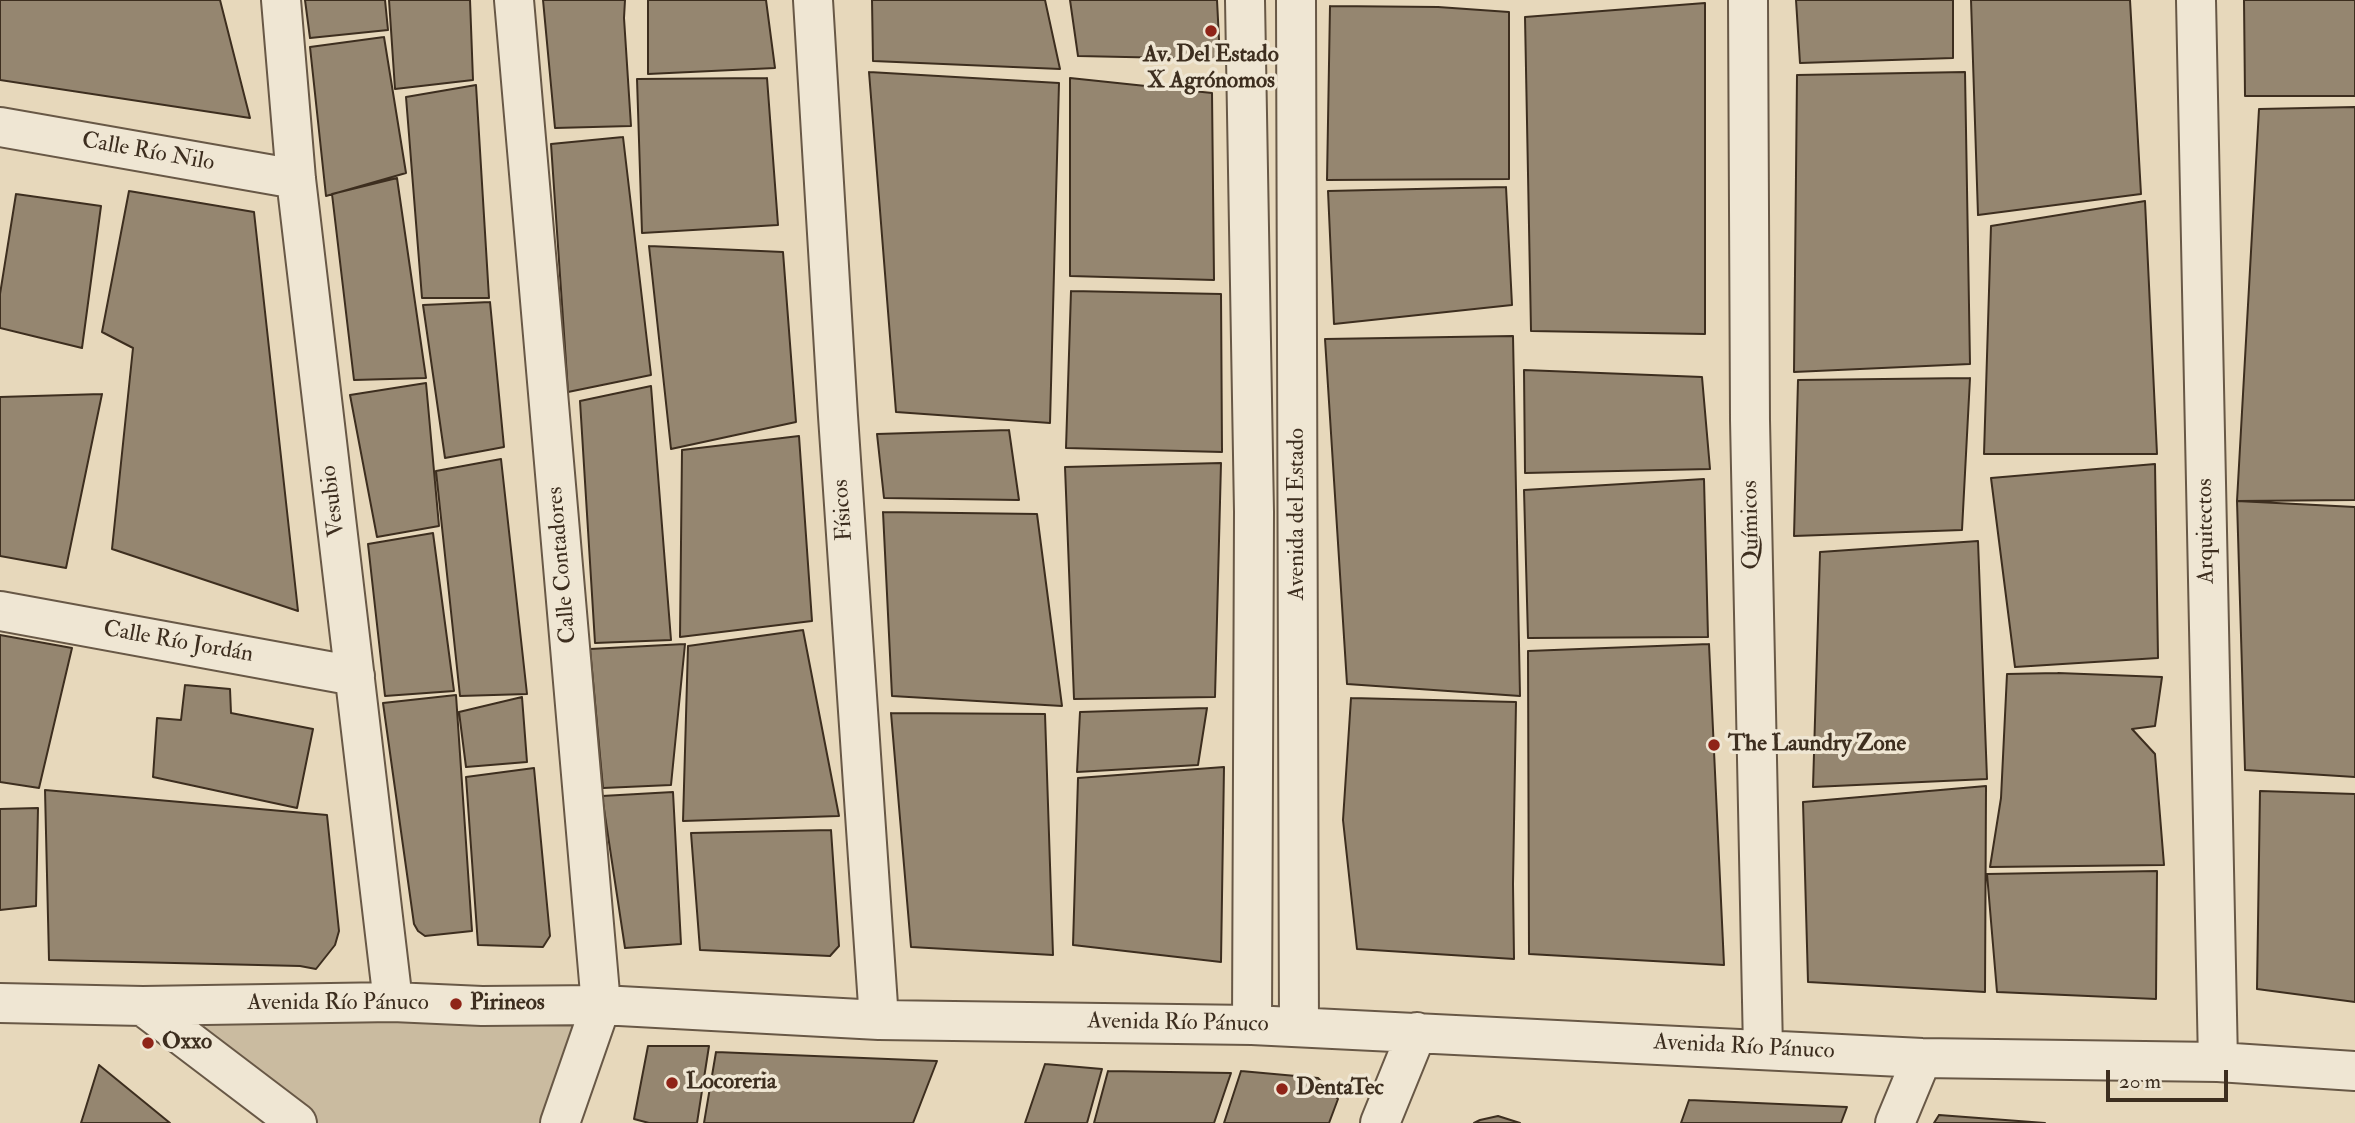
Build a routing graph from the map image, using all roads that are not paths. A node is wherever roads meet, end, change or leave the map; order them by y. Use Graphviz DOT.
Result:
graph roads {
  1 [pos="281,0"];
  2 [pos="514,0"];
  3 [pos="813,0"];
  4 [pos="1245,0"];
  5 [pos="1296,0"];
  6 [pos="1748,0"];
  7 [pos="2196,0"];
  8 [pos="0,127"];
  9 [pos="296,179"];
  10 [pos="0,611"];
  11 [pos="355,676"];
  12 [pos="393,1002"];
  13 [pos="0,1003"];
  14 [pos="601,1005"];
  15 [pos="143,1006"];
  16 [pos="879,1020"];
  17 [pos="1252,1025"];
  18 [pos="1299,1027"];
  19 [pos="1417,1032"];
  20 [pos="1763,1049"];
  21 [pos="1922,1058"];
  22 [pos="2218,1062"];
  23 [pos="2355,1071"];
  24 [pos="297,1123"];
  25 [pos="561,1123"];
  26 [pos="1380,1123"];
  27 [pos="1895,1123"];
  1 -- 9 [label="street, Vesubio"];
  2 -- 14 [label="street, Calle Contadores"];
  3 -- 16 [label="street, Físicos"];
  4 -- 17 [label="street, Avenida del Estado"];
  5 -- 18 [label="street, Avenida del Estado"];
  6 -- 20 [label="street, Químicos"];
  7 -- 22 [label="street, Arquitectos"];
  8 -- 9 [label="street, Calle Río Nilo"];
  9 -- 11 [label="street, Vesubio"];
  10 -- 11 [label="street, Calle Río Jordán"];
  11 -- 12 [label="street, Vesubio"];
  12 -- 14 [label="street, Avenida Río Pánuco"];
  12 -- 15 [label="street, Avenida Río Pánuco"];
  13 -- 15 [label="street, Avenida Río Pánuco"];
  14 -- 16 [label="street, Avenida Río Pánuco"];
  14 -- 25 [label="street, Calle Contadores"];
  15 -- 24 [label="street"];
  16 -- 17 [label="street, Avenida Río Pánuco"];
  17 -- 18 [label="street, Avenida Río Pánuco"];
  18 -- 19 [label="street, Avenida Río Pánuco"];
  19 -- 20 [label="street, Avenida Río Pánuco"];
  19 -- 26 [label="street"];
  20 -- 21 [label="street, Avenida Río Pánuco"];
  21 -- 22 [label="street, Avenida Río Pánuco"];
  21 -- 27 [label="street"];
  22 -- 23 [label="street, Avenida Río Pánuco"];
}
